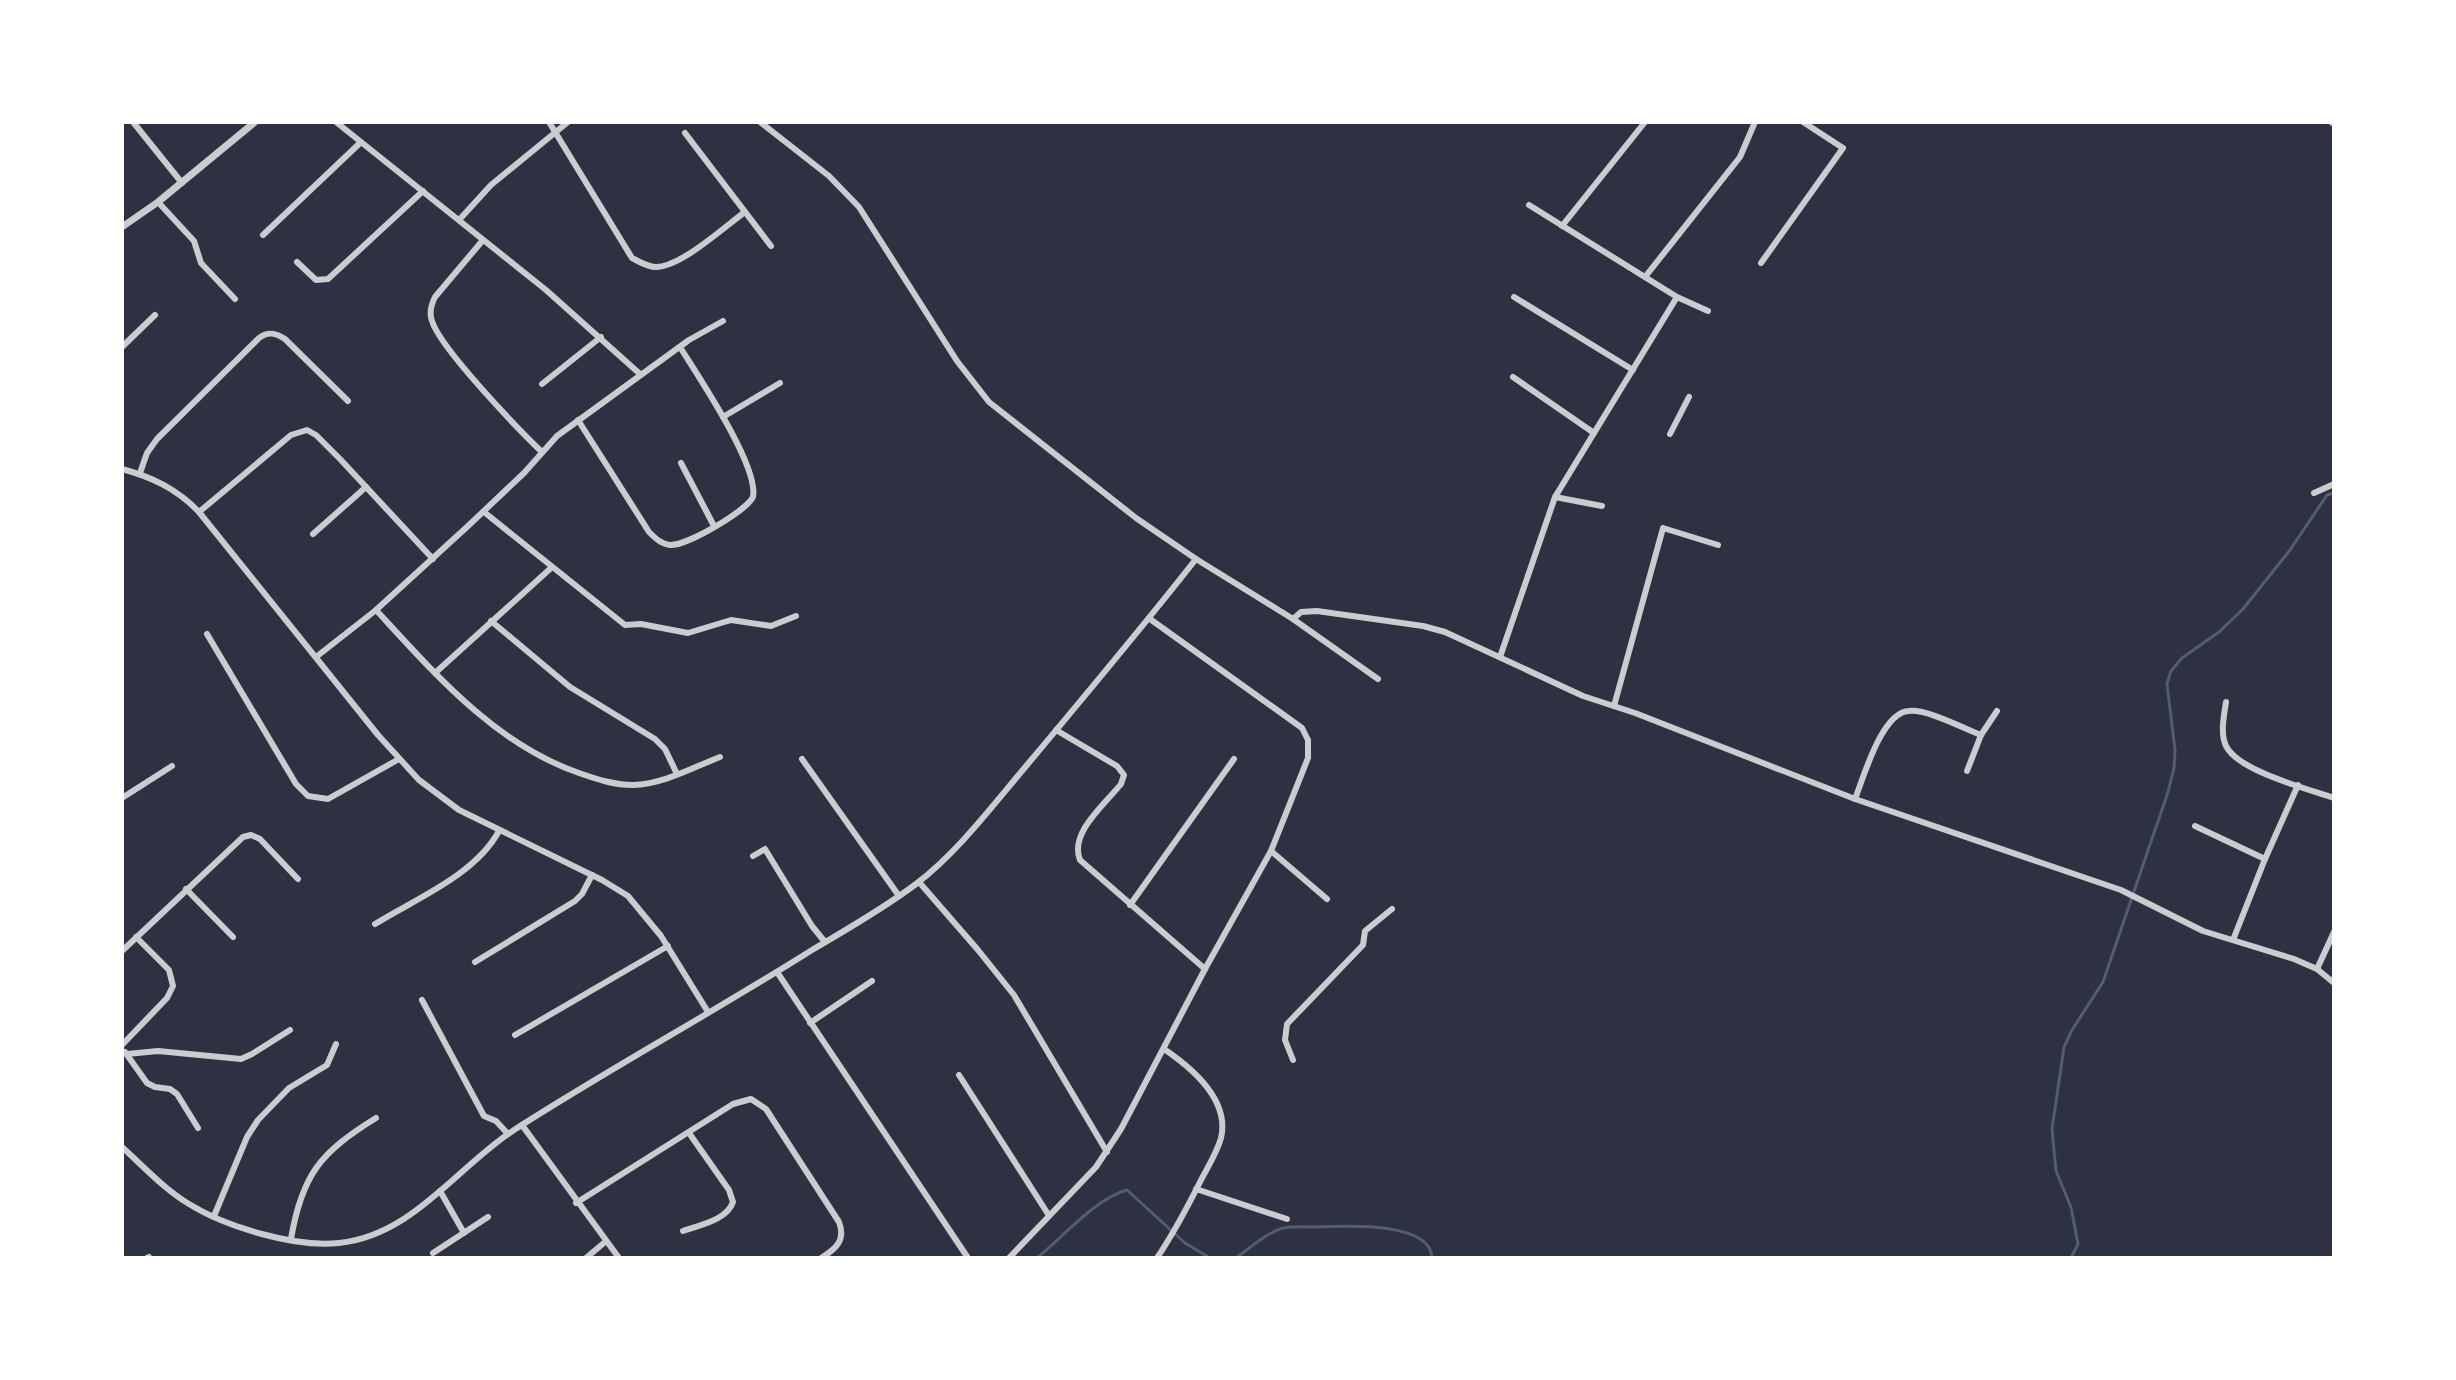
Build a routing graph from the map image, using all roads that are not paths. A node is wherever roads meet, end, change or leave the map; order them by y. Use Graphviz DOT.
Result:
graph roads {
  1 [pos="133,122"];
  2 [pos="255,122"];
  3 [pos="336,122"];
  4 [pos="549,122"];
  5 [pos="568,122"];
  6 [pos="760,122"];
  7 [pos="1645,122"];
  8 [pos="1755,122"];
  9 [pos="1803,122"];
  10 [pos="556,130"];
  11 [pos="685,133"];
  12 [pos="360,143"];
  13 [pos="182,183"];
  14 [pos="423,191"];
  15 [pos="158,202"];
  16 [pos="1529,205"];
  17 [pos="745,212"];
  18 [pos="459,220"];
  19 [pos="1562,226"];
  20 [pos="122,227"];
  21 [pos="263,235"];
  22 [pos="483,240"];
  23 [pos="771,246"];
  24 [pos="297,262"];
  25 [pos="1761,263"];
  26 [pos="1645,277"];
  27 [pos="1514,297"];
  28 [pos="1677,297"];
  29 [pos="235,299"];
  30 [pos="1708,311"];
  31 [pos="155,315"];
  32 [pos="723,321"];
  33 [pos="601,337"];
  34 [pos="122,347"];
  35 [pos="680,347"];
  36 [pos="1633,370"];
  37 [pos="640,374"];
  38 [pos="1513,377"];
  39 [pos="780,383"];
  40 [pos="542,384"];
  41 [pos="1689,397"];
  42 [pos="348,401"];
  43 [pos="723,417"];
  44 [pos="578,420"];
  45 [pos="1594,433"];
  46 [pos="1670,434"];
  47 [pos="542,452"];
  48 [pos="681,463"];
  49 [pos="122,469"];
  50 [pos="140,473"];
  51 [pos="2334,484"];
  52 [pos="366,487"];
  53 [pos="2314,493"];
  54 [pos="1555,497"];
  55 [pos="1602,506"];
  56 [pos="199,512"];
  57 [pos="484,512"];
  58 [pos="714,526"];
  59 [pos="313,534"];
  60 [pos="1718,545"];
  61 [pos="433,559"];
  62 [pos="1196,559"];
  63 [pos="551,568"];
  64 [pos="376,610"];
  65 [pos="796,616"];
  66 [pos="1150,619"];
  67 [pos="1293,619"];
  68 [pos="491,621"];
  69 [pos="207,634"];
  70 [pos="316,657"];
  71 [pos="1500,657"];
  72 [pos="435,673"];
  73 [pos="1378,679"];
  74 [pos="2226,702"];
  75 [pos="1614,706"];
  76 [pos="1997,711"];
  77 [pos="1056,730"];
  78 [pos="1981,735"];
  79 [pos="720,757"];
  80 [pos="399,759"];
  81 [pos="802,759"];
  82 [pos="1234,759"];
  83 [pos="172,766"];
  84 [pos="1967,771"];
  85 [pos="677,774"];
  86 [pos="2298,785"];
  87 [pos="122,798"];
  88 [pos="2334,798"];
  89 [pos="1855,799"];
  90 [pos="2195,826"];
  91 [pos="499,831"];
  92 [pos="1271,851"];
  93 [pos="753,856"];
  94 [pos="2265,859"];
  95 [pos="592,875"];
  96 [pos="298,879"];
  97 [pos="919,882"];
  98 [pos="186,889"];
  99 [pos="899,896"];
  100 [pos="1327,899"];
  101 [pos="1130,905"];
  102 [pos="1392,909"];
  103 [pos="375,924"];
  104 [pos="2334,932"];
  105 [pos="136,937"];
  106 [pos="233,937"];
  107 [pos="2233,940"];
  108 [pos="825,942"];
  109 [pos="668,946"];
  110 [pos="122,951"];
  111 [pos="475,962"];
  112 [pos="1205,969"];
  113 [pos="2317,969"];
  114 [pos="777,972"];
  115 [pos="872,981"];
  116 [pos="2334,983"];
  117 [pos="422,1000"];
  118 [pos="708,1012"];
  119 [pos="810,1023"];
  120 [pos="290,1030"];
  121 [pos="515,1035"];
  122 [pos="336,1044"];
  123 [pos="1164,1049"];
  124 [pos="124,1050"];
  125 [pos="1293,1060"];
  126 [pos="959,1075"];
  127 [pos="376,1118"];
  128 [pos="522,1125"];
  129 [pos="198,1128"];
  130 [pos="689,1133"];
  131 [pos="508,1134"];
  132 [pos="122,1147"];
  133 [pos="1107,1152"];
  134 [pos="1196,1189"];
  135 [pos="440,1191"];
  136 [pos="576,1203"];
  137 [pos="1048,1214"];
  138 [pos="214,1216"];
  139 [pos="488,1217"];
  140 [pos="1287,1219"];
  141 [pos="683,1231"];
  142 [pos="464,1233"];
  143 [pos="291,1239"];
  144 [pos="605,1242"];
  145 [pos="433,1253"];
  146 [pos="586,1258"];
  147 [pos="619,1258"];
  148 [pos="821,1258"];
  149 [pos="968,1258"];
  150 [pos="1009,1258"];
  151 [pos="1157,1258"];
  1 -- 13 [label="street"];
  2 -- 13 [label="street"];
  3 -- 12 [label="street"];
  4 -- 10 [label="street"];
  5 -- 10 [label="street"];
  6 -- 62 [label="street"];
  7 -- 19 [label="street"];
  8 -- 26 [label="street"];
  9 -- 25 [label="street"];
  10 -- 17 [label="street"];
  10 -- 18 [label="street"];
  11 -- 17 [label="street"];
  12 -- 14 [label="street"];
  12 -- 21 [label="street"];
  13 -- 15 [label="street"];
  14 -- 18 [label="street"];
  14 -- 24 [label="street"];
  15 -- 20 [label="street"];
  15 -- 29 [label="street"];
  16 -- 19 [label="street"];
  17 -- 23 [label="street"];
  18 -- 22 [label="street"];
  19 -- 26 [label="street"];
  22 -- 33 [label="street"];
  22 -- 47 [label="street"];
  26 -- 28 [label="street"];
  27 -- 36 [label="street"];
  28 -- 30 [label="street"];
  28 -- 36 [label="street"];
  31 -- 34 [label="street"];
  32 -- 35 [label="street"];
  33 -- 37 [label="street"];
  33 -- 40 [label="street"];
  35 -- 37 [label="street"];
  35 -- 43 [label="street"];
  36 -- 45 [label="street"];
  37 -- 44 [label="street"];
  38 -- 45 [label="street"];
  39 -- 43 [label="street"];
  41 -- 46 [label="street"];
  42 -- 50 [label="street"];
  43 -- 58 [label="street"];
  44 -- 47 [label="street"];
  44 -- 58 [label="street"];
  45 -- 54 [label="street"];
  47 -- 57 [label="street"];
  48 -- 58 [label="street"];
  49 -- 50 [label="street"];
  50 -- 56 [label="street"];
  51 -- 53 [label="street"];
  52 -- 56 [label="street"];
  52 -- 59 [label="street"];
  52 -- 61 [label="street"];
  54 -- 55 [label="street"];
  54 -- 71 [label="street"];
  56 -- 70 [label="street"];
  57 -- 61 [label="street"];
  57 -- 63 [label="street"];
  60 -- 75 [label="street"];
  61 -- 64 [label="street"];
  62 -- 66 [label="street"];
  62 -- 67 [label="street"];
  63 -- 65 [label="street"];
  63 -- 68 [label="street"];
  64 -- 70 [label="street"];
  64 -- 72 [label="street"];
  66 -- 77 [label="street"];
  66 -- 92 [label="street"];
  67 -- 71 [label="street"];
  67 -- 73 [label="street"];
  68 -- 72 [label="street"];
  68 -- 85 [label="street"];
  69 -- 80 [label="street"];
  70 -- 80 [label="street"];
  71 -- 75 [label="street"];
  72 -- 85 [label="street"];
  74 -- 86 [label="street"];
  75 -- 89 [label="street"];
  76 -- 78 [label="street"];
  77 -- 97 [label="street"];
  77 -- 101 [label="street"];
  78 -- 84 [label="street"];
  78 -- 89 [label="street"];
  79 -- 85 [label="street"];
  80 -- 91 [label="street"];
  81 -- 99 [label="street"];
  82 -- 101 [label="street"];
  83 -- 87 [label="street"];
  86 -- 88 [label="street"];
  86 -- 94 [label="street"];
  89 -- 107 [label="street"];
  90 -- 94 [label="street"];
  91 -- 95 [label="street"];
  91 -- 103 [label="street"];
  92 -- 100 [label="street"];
  92 -- 112 [label="street"];
  93 -- 108 [label="street"];
  94 -- 107 [label="street"];
  95 -- 109 [label="street"];
  95 -- 111 [label="street"];
  96 -- 98 [label="street"];
  97 -- 99 [label="street"];
  97 -- 133 [label="street"];
  98 -- 105 [label="street"];
  98 -- 106 [label="street"];
  99 -- 108 [label="street"];
  101 -- 112 [label="street"];
  102 -- 125 [label="street"];
  104 -- 113 [label="street"];
  105 -- 110 [label="street"];
  105 -- 124 [label="street"];
  107 -- 113 [label="street"];
  108 -- 114 [label="street"];
  109 -- 118 [label="street"];
  109 -- 121 [label="street"];
  112 -- 123 [label="street"];
  113 -- 116 [label="street"];
  114 -- 118 [label="street"];
  114 -- 119 [label="street"];
  115 -- 119 [label="street"];
  117 -- 131 [label="street"];
  118 -- 128 [label="street"];
  119 -- 149 [label="street"];
  120 -- 124 [label="street"];
  122 -- 138 [label="street"];
  123 -- 133 [label="street"];
  123 -- 134 [label="street"];
  124 -- 129 [label="street"];
  126 -- 137 [label="street"];
  127 -- 143 [label="street"];
  128 -- 131 [label="street"];
  128 -- 136 [label="street"];
  130 -- 136 [label="street"];
  130 -- 141 [label="street"];
  130 -- 148 [label="street"];
  131 -- 135 [label="street"];
  132 -- 138 [label="street"];
  133 -- 137 [label="street"];
  134 -- 140 [label="street"];
  134 -- 151 [label="street"];
  135 -- 142 [label="street"];
  135 -- 143 [label="street"];
  136 -- 144 [label="street"];
  137 -- 150 [label="street"];
  138 -- 143 [label="street"];
  139 -- 142 [label="street"];
  142 -- 145 [label="street"];
  144 -- 146 [label="street"];
  144 -- 147 [label="street"];
}
